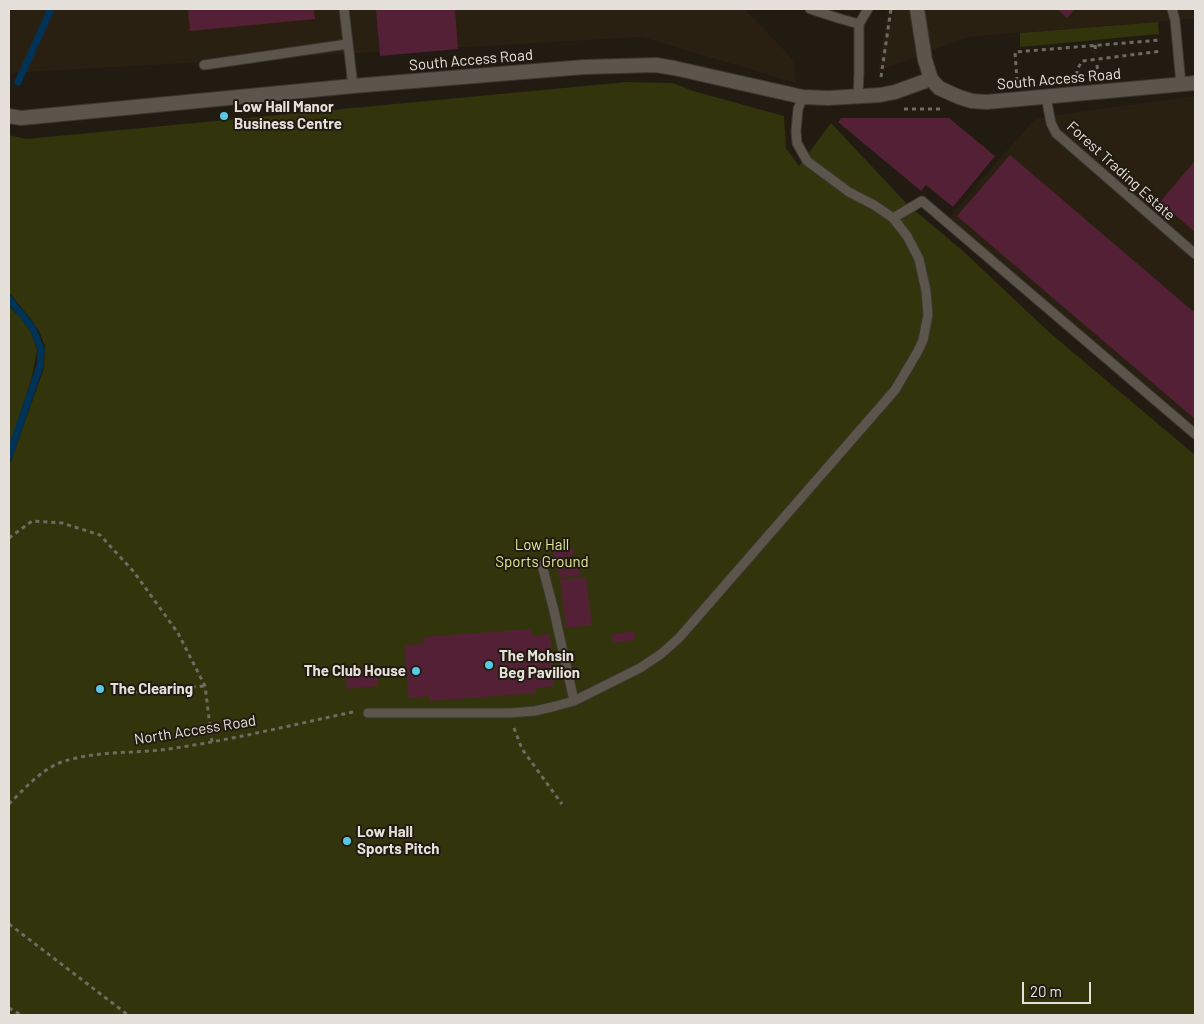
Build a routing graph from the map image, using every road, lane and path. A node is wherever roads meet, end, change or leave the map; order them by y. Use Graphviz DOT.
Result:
graph roads {
  1 [pos="344,9"];
  2 [pos="810,9"];
  3 [pos="868,9"];
  4 [pos="891,9"];
  5 [pos="917,9"];
  6 [pos="1172,9"];
  7 [pos="858,24"];
  8 [pos="1166,39"];
  9 [pos="348,44"];
  10 [pos="1095,45"];
  11 [pos="1163,51"];
  12 [pos="1096,53"];
  13 [pos="204,65"];
  14 [pos="932,79"];
  15 [pos="859,80"];
  16 [pos="1079,83"];
  17 [pos="1195,83"];
  18 [pos="1181,84"];
  19 [pos="353,86"];
  20 [pos="858,96"];
  21 [pos="803,97"];
  22 [pos="1046,97"];
  23 [pos="1018,100"];
  24 [pos="942,109"];
  25 [pos="895,110"];
  26 [pos="9,116"];
  27 [pos="894,218"];
  28 [pos="1195,254"];
  29 [pos="1195,434"];
  30 [pos="9,538"];
  31 [pos="542,565"];
  32 [pos="205,686"];
  33 [pos="112,694"];
  34 [pos="574,701"];
  35 [pos="368,713"];
  36 [pos="510,713"];
  37 [pos="212,742"];
  38 [pos="9,804"];
  39 [pos="562,804"];
  40 [pos="9,924"];
  41 [pos="9,1008"];
  42 [pos="21,1015"];
  43 [pos="128,1015"];
  1 -- 9 [label="lane"];
  2 -- 7 [label="lane"];
  3 -- 7 [label="lane"];
  4 -- 15 [label="path"];
  5 -- 14 [label="street"];
  6 -- 18 [label="lane"];
  7 -- 15 [label="lane"];
  8 -- 10 [label="path"];
  9 -- 13 [label="lane"];
  9 -- 19 [label="lane"];
  10 -- 12 [label="path"];
  10 -- 23 [label="path"];
  11 -- 16 [label="path"];
  14 -- 20 [label="street, South Access Road"];
  14 -- 23 [label="street, South Access Road"];
  15 -- 20 [label="lane"];
  17 -- 18 [label="street, South Access Road"];
  18 -- 22 [label="street, South Access Road"];
  19 -- 21 [label="street, South Access Road"];
  19 -- 26 [label="street, South Access Road"];
  20 -- 21 [label="street, South Access Road"];
  21 -- 27 [label="lane"];
  22 -- 23 [label="street, South Access Road"];
  22 -- 28 [label="lane, Forest Trading Estate"];
  24 -- 25 [label="path"];
  27 -- 29 [label="lane"];
  27 -- 34 [label="lane"];
  30 -- 32 [label="path"];
  31 -- 34 [label="lane"];
  32 -- 33 [label="path"];
  32 -- 37 [label="path"];
  34 -- 36 [label="lane"];
  35 -- 36 [label="lane"];
  35 -- 37 [label="path, North Access Road"];
  36 -- 39 [label="path"];
  37 -- 38 [label="path, North Access Road"];
  40 -- 43 [label="path"];
  41 -- 42 [label="path"];
}
